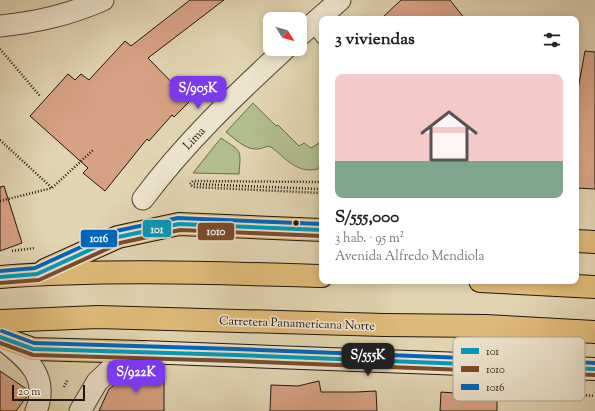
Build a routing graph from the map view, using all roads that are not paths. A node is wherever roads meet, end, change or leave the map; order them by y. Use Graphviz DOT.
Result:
graph roads {
  1 [pos="104,0"];
  2 [pos="340,0"];
  3 [pos="326,16"];
  4 [pos="319,24"];
  5 [pos="0,26"];
  6 [pos="311,33"];
  7 [pos="278,56"];
  8 [pos="143,199"];
  9 [pos="319,230"];
  10 [pos="579,241"];
  11 [pos="595,242"];
  12 [pos="37,274"];
  13 [pos="319,276"];
  14 [pos="0,277"];
  15 [pos="540,284"];
  16 [pos="595,287"];
  17 [pos="0,321"];
  18 [pos="595,332"];
  19 [pos="0,338"];
  20 [pos="142,352"];
  21 [pos="453,364"];
  22 [pos="585,369"];
  23 [pos="595,369"];
  24 [pos="36,411"];
  25 [pos="80,411"];
  1 -- 5 [label="street"];
  2 -- 3 [label="street"];
  4 -- 6 [label="street"];
  7 -- 8 [label="street, Lima"];
  9 -- 12 [label="highway"];
  10 -- 11 [label="highway"];
  12 -- 13 [label="highway"];
  12 -- 14 [label="highway"];
  15 -- 16 [label="highway"];
  17 -- 18 [label="highway, Carretera Panamericana Norte"];
  19 -- 20 [label="highway"];
  19 -- 24 [label="street"];
  20 -- 21 [label="main road"];
  20 -- 25 [label="street"];
  22 -- 23 [label="main road"];
}
